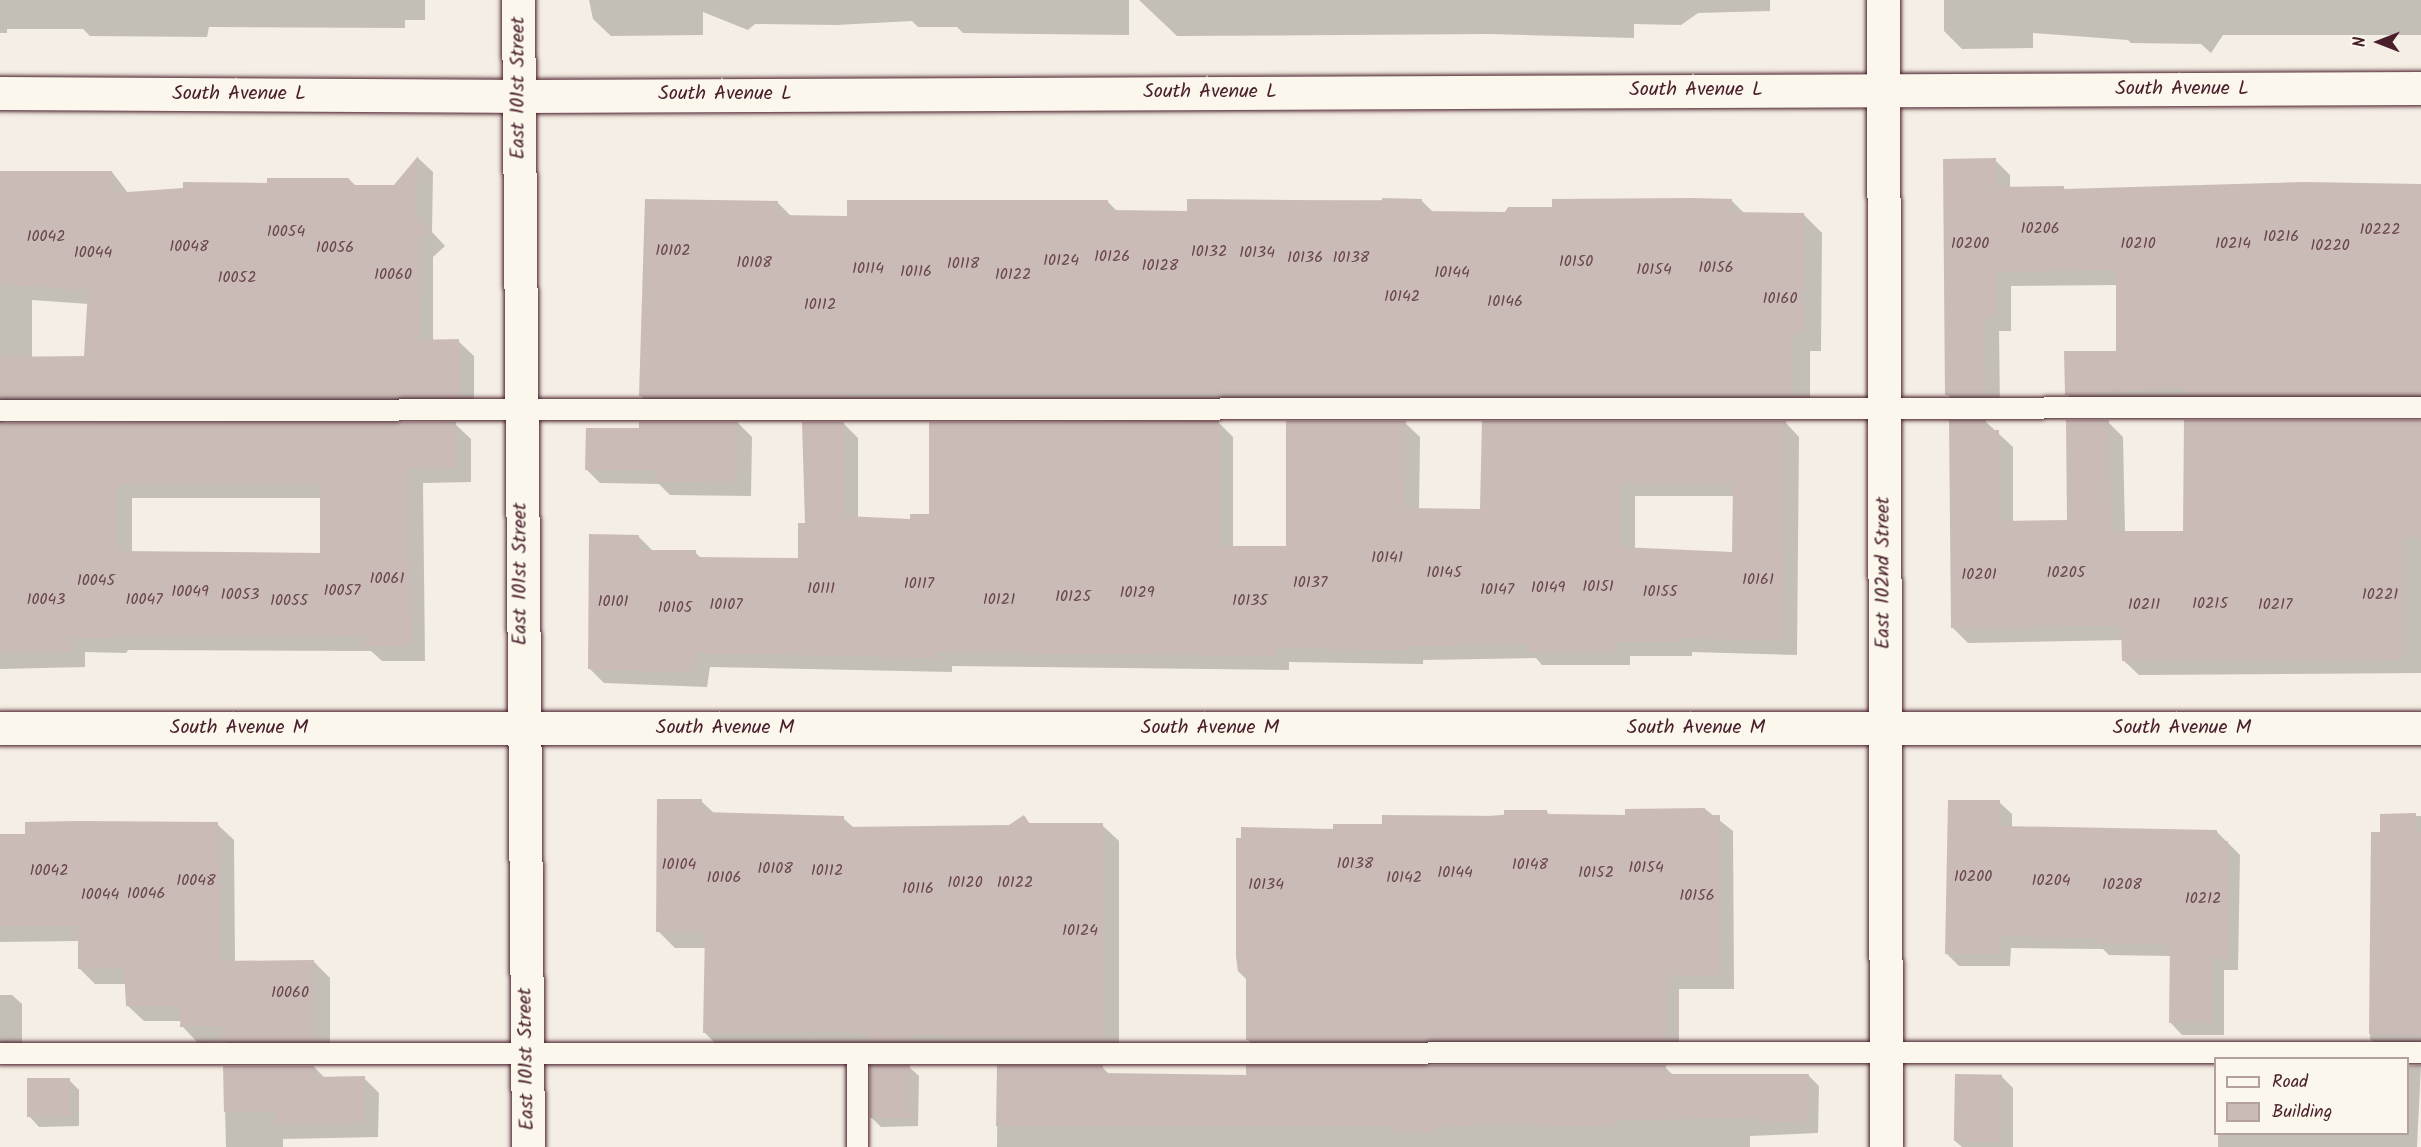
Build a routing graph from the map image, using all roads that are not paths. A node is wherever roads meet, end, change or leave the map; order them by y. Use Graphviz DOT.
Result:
graph roads {
  1 [pos="518,0"];
  2 [pos="1883,0"];
  3 [pos="2421,88"];
  4 [pos="1883,89"];
  5 [pos="0,93"];
  6 [pos="519,96"];
  7 [pos="2421,407"];
  8 [pos="520,408"];
  9 [pos="1884,408"];
  10 [pos="0,410"];
  11 [pos="0,728"];
  12 [pos="523,728"];
  13 [pos="1885,728"];
  14 [pos="2421,728"];
  15 [pos="2421,1052"];
  16 [pos="0,1053"];
  17 [pos="527,1053"];
  18 [pos="857,1053"];
  19 [pos="1885,1053"];
  20 [pos="528,1147"];
  21 [pos="857,1147"];
  22 [pos="1886,1147"];
  1 -- 6 [label="street, East 101st Street"];
  2 -- 4 [label="street, East 102nd Street"];
  3 -- 4 [label="street, South Avenue L"];
  4 -- 6 [label="street, South Avenue L"];
  4 -- 9 [label="street, East 102nd Street"];
  5 -- 6 [label="street, South Avenue L"];
  6 -- 8 [label="street, East 101st Street"];
  7 -- 9 [label="lane"];
  8 -- 9 [label="lane"];
  8 -- 10 [label="lane"];
  8 -- 12 [label="street, East 101st Street"];
  9 -- 13 [label="street, East 102nd Street"];
  11 -- 12 [label="street, South Avenue M"];
  12 -- 13 [label="street, South Avenue M"];
  12 -- 17 [label="street, East 101st Street"];
  13 -- 14 [label="street, South Avenue M"];
  13 -- 19 [label="street, East 102nd Street"];
  15 -- 19 [label="lane"];
  16 -- 17 [label="lane"];
  17 -- 18 [label="lane"];
  17 -- 20 [label="street, East 101st Street"];
  18 -- 19 [label="lane"];
  18 -- 21 [label="lane"];
  19 -- 22 [label="street, East 102nd Street"];
}
